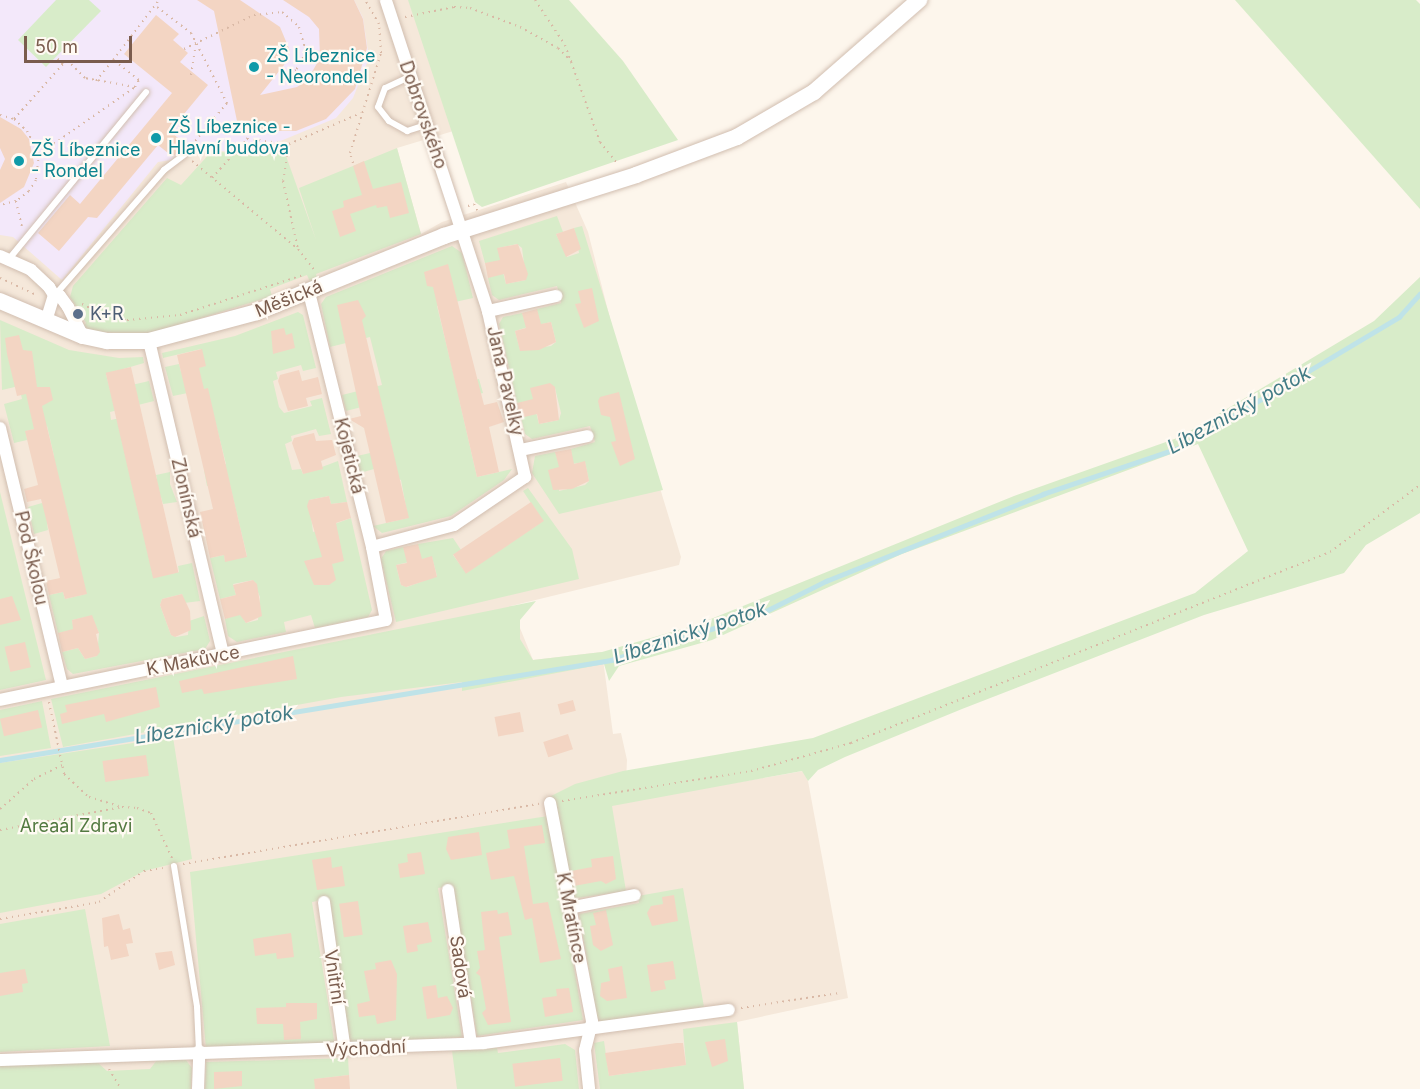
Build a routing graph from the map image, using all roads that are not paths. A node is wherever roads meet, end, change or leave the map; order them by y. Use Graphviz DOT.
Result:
graph roads {
  1 [pos="386,0"];
  2 [pos="919,0"];
  3 [pos="409,77"];
  4 [pos="146,92"];
  5 [pos="426,125"];
  6 [pos="185,154"];
  7 [pos="464,229"];
  8 [pos="4,257"];
  9 [pos="54,291"];
  10 [pos="309,293"];
  11 [pos="556,296"];
  12 [pos="0,301"];
  13 [pos="488,311"];
  14 [pos="46,321"];
  15 [pos="83,336"];
  16 [pos="149,340"];
  17 [pos="0,431"];
  18 [pos="588,435"];
  19 [pos="521,450"];
  20 [pos="372,547"];
  21 [pos="386,620"];
  22 [pos="223,655"];
  23 [pos="62,687"];
  24 [pos="0,700"];
  25 [pos="550,802"];
  26 [pos="174,866"];
  27 [pos="448,890"];
  28 [pos="635,895"];
  29 [pos="324,902"];
  30 [pos="569,908"];
  31 [pos="729,1010"];
  32 [pos="588,1032"];
  33 [pos="471,1043"];
  34 [pos="199,1051"];
  35 [pos="345,1051"];
  36 [pos="0,1060"];
  37 [pos="198,1089"];
  38 [pos="589,1089"];
  1 -- 3 [label="street, Dobrovského"];
  2 -- 7 [label="street, Měšická"];
  3 -- 5 [label="street, Dobrovského"];
  3 -- 5 [label="lane"];
  4 -- 8 [label="lane"];
  5 -- 7 [label="street, Dobrovského"];
  6 -- 9 [label="lane"];
  7 -- 10 [label="street, Měšická"];
  7 -- 13 [label="street, Jana Pavelky"];
  8 -- 9 [label="street"];
  9 -- 14 [label="street"];
  9 -- 15 [label="street"];
  10 -- 16 [label="street, Měšická"];
  10 -- 20 [label="street, Kojetická"];
  11 -- 13 [label="street, Jana Pavelky"];
  12 -- 14 [label="street, Měšická"];
  13 -- 19 [label="street, Jana Pavelky"];
  14 -- 15 [label="street, Měšická"];
  15 -- 16 [label="street, Měšická"];
  16 -- 22 [label="street, Zlonínská"];
  17 -- 23 [label="street, Pod Školou"];
  18 -- 19 [label="street, Jana Pavelky"];
  19 -- 20 [label="street, Jana Pavelky"];
  20 -- 21 [label="street, Kojetická"];
  21 -- 22 [label="street, K Makůvce"];
  22 -- 23 [label="street, K Makůvce"];
  23 -- 24 [label="street, K Makůvce"];
  25 -- 30 [label="street, K Mratínce"];
  26 -- 34 [label="lane"];
  27 -- 33 [label="street, Sadová"];
  28 -- 30 [label="street"];
  29 -- 35 [label="street, Vnitřní"];
  30 -- 32 [label="street, K Mratínce"];
  31 -- 32 [label="street, Východní"];
  32 -- 33 [label="street, Východní"];
  32 -- 38 [label="street, K Mratínce"];
  33 -- 35 [label="street, Východní"];
  34 -- 35 [label="street, Východní"];
  34 -- 36 [label="street, Východní"];
  34 -- 37 [label="street"];
}
